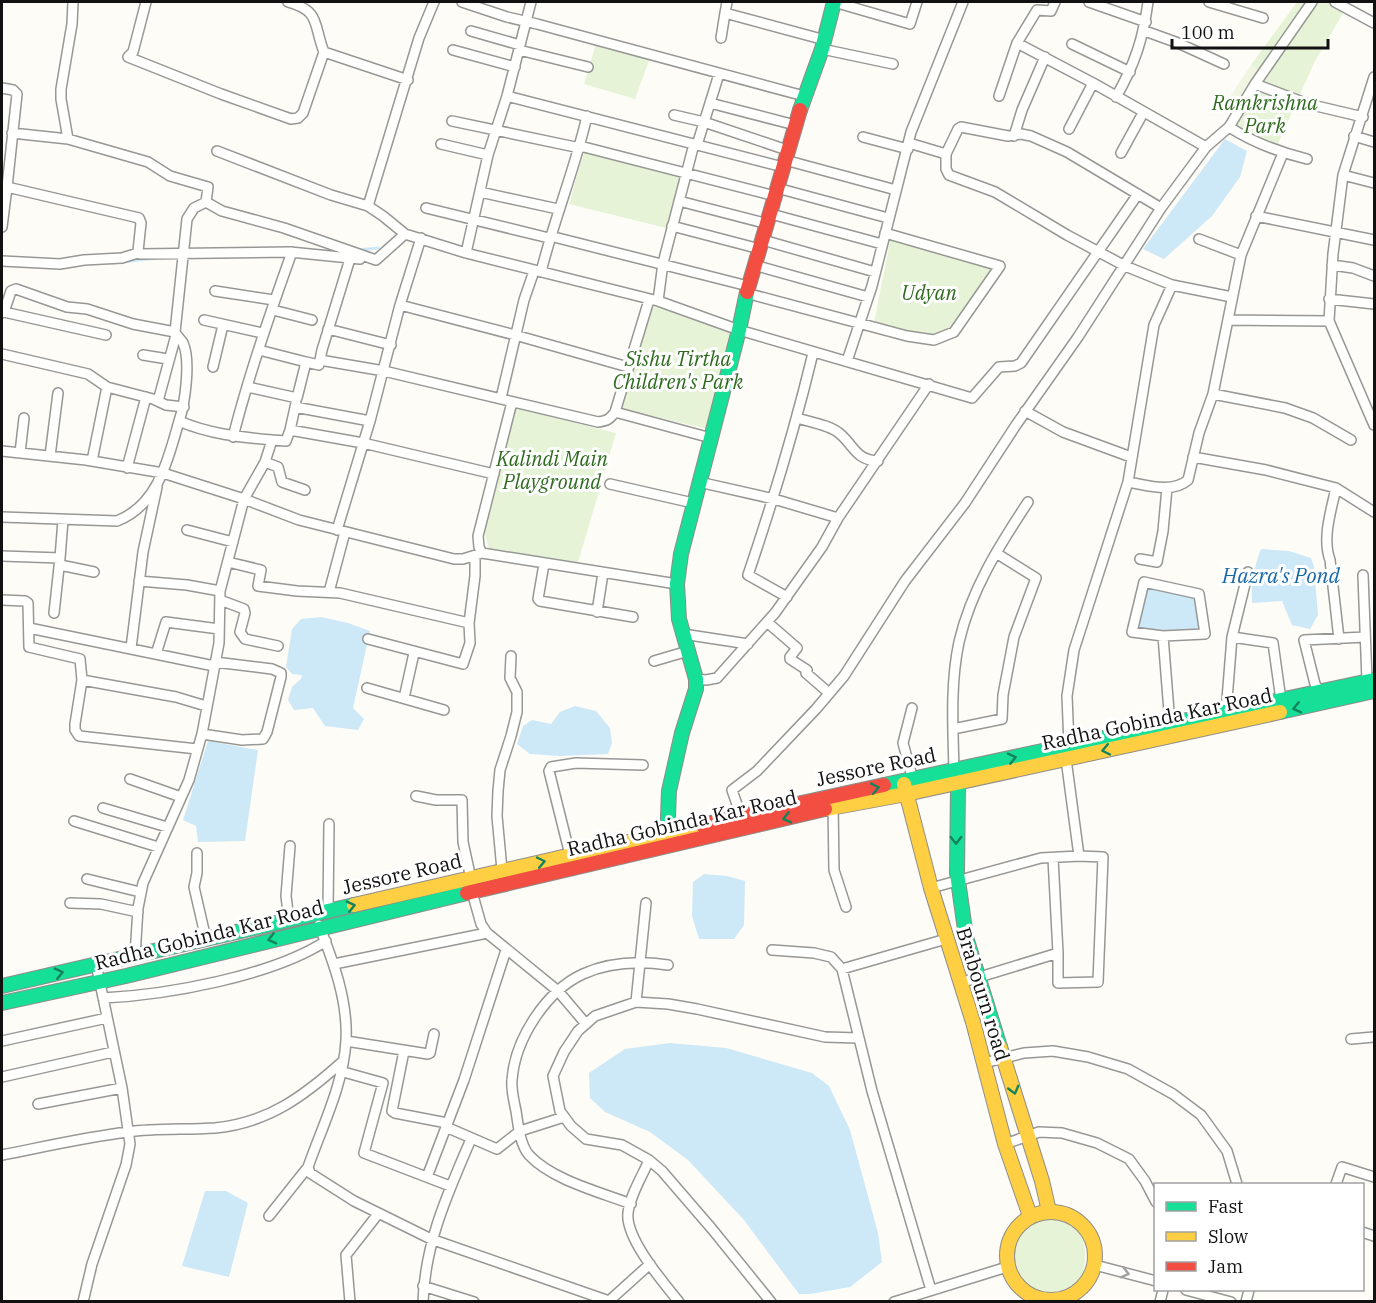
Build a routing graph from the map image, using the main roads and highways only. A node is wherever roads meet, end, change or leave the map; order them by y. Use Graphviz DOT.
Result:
graph roads {
  1 [pos="834,2"];
  2 [pos="1372,684"];
  3 [pos="1068,752"];
  4 [pos="956,776"];
  5 [pos="908,785"];
  6 [pos="833,802"];
  7 [pos="667,840"];
  8 [pos="471,885"];
  9 [pos="321,917"];
  10 [pos="2,986"];
  11 [pos="2,1003"];
  12 [pos="1049,1211"];
  13 [pos="1030,1216"];
  14 [pos="1067,1300"];
  1 -- 7 [label="main road"];
  2 -- 3 [label="main road, Radha Gobinda Kar Road, one-way"];
  2 -- 3 [label="main road"];
  3 -- 4 [label="main road, Radha Gobinda Kar Road"];
  4 -- 5 [label="main road, Radha Gobinda Kar Road"];
  4 -- 12 [label="main road, one-way"];
  5 -- 6 [label="main road, Jessore Road"];
  5 -- 13 [label="main road, Brabourn road"];
  6 -- 7 [label="main road, Radha Gobinda Kar Road, one-way"];
  6 -- 7 [label="main road, Jessore Road"];
  7 -- 8 [label="main road, Radha Gobinda Kar Road"];
  8 -- 7 [label="main road, Jessore Road, one-way"];
  8 -- 9 [label="main road, Jessore Road"];
  10 -- 9 [label="main road, Jessore Road, one-way"];
  9 -- 11 [label="main road, Radha Gobinda Kar Road, one-way"];
  12 -- 13 [label="main road"];
  12 -- 14 [label="main road"];
  13 -- 14 [label="main road"];
}
